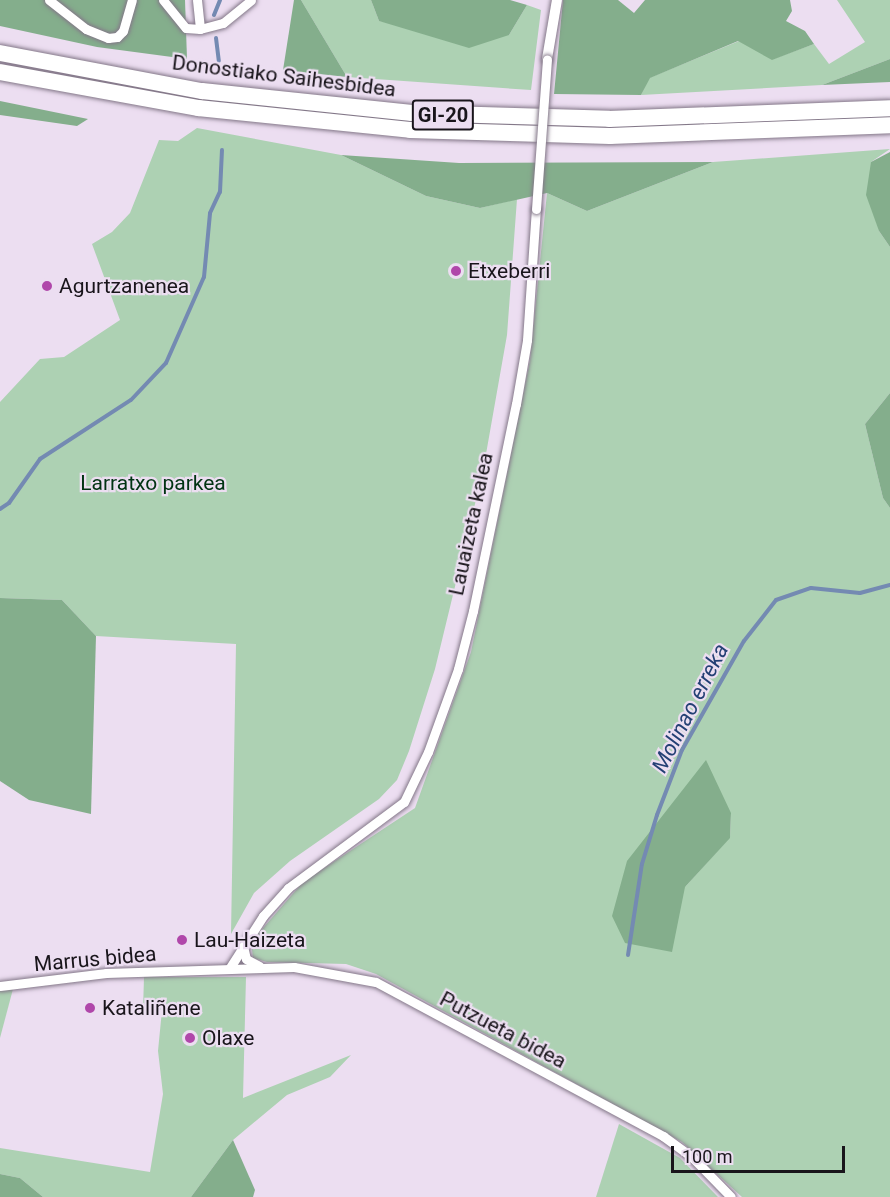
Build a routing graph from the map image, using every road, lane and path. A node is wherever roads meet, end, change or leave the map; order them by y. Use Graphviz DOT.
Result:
graph roads {
  1 [pos="49,0"];
  2 [pos="132,0"];
  3 [pos="163,0"];
  4 [pos="197,0"];
  5 [pos="251,0"];
  6 [pos="557,0"];
  7 [pos="200,29"];
  8 [pos="0,53"];
  9 [pos="547,59"];
  10 [pos="0,72"];
  11 [pos="890,108"];
  12 [pos="890,125"];
  13 [pos="243,946"];
  14 [pos="264,968"];
  15 [pos="229,969"];
  16 [pos="0,986"];
  17 [pos="731,1197"];
  1 -- 2 [label="street"];
  3 -- 7 [label="street"];
  4 -- 7 [label="street"];
  5 -- 7 [label="street"];
  6 -- 9 [label="street, Lauaizeta kalea"];
  8 -- 11 [label="highway, Donostiako Saihesbidea / GI-20"];
  9 -- 13 [label="street, Lauaizeta kalea, bridge"];
  10 -- 12 [label="highway, Donostiako Saihesbidea / GI-20"];
  13 -- 14 [label="street"];
  13 -- 15 [label="street, Lauaizeta kalea"];
  14 -- 15 [label="street, Putzueta bidea"];
  14 -- 17 [label="street, Putzueta bidea"];
  15 -- 16 [label="street, Marrus bidea"];
}
